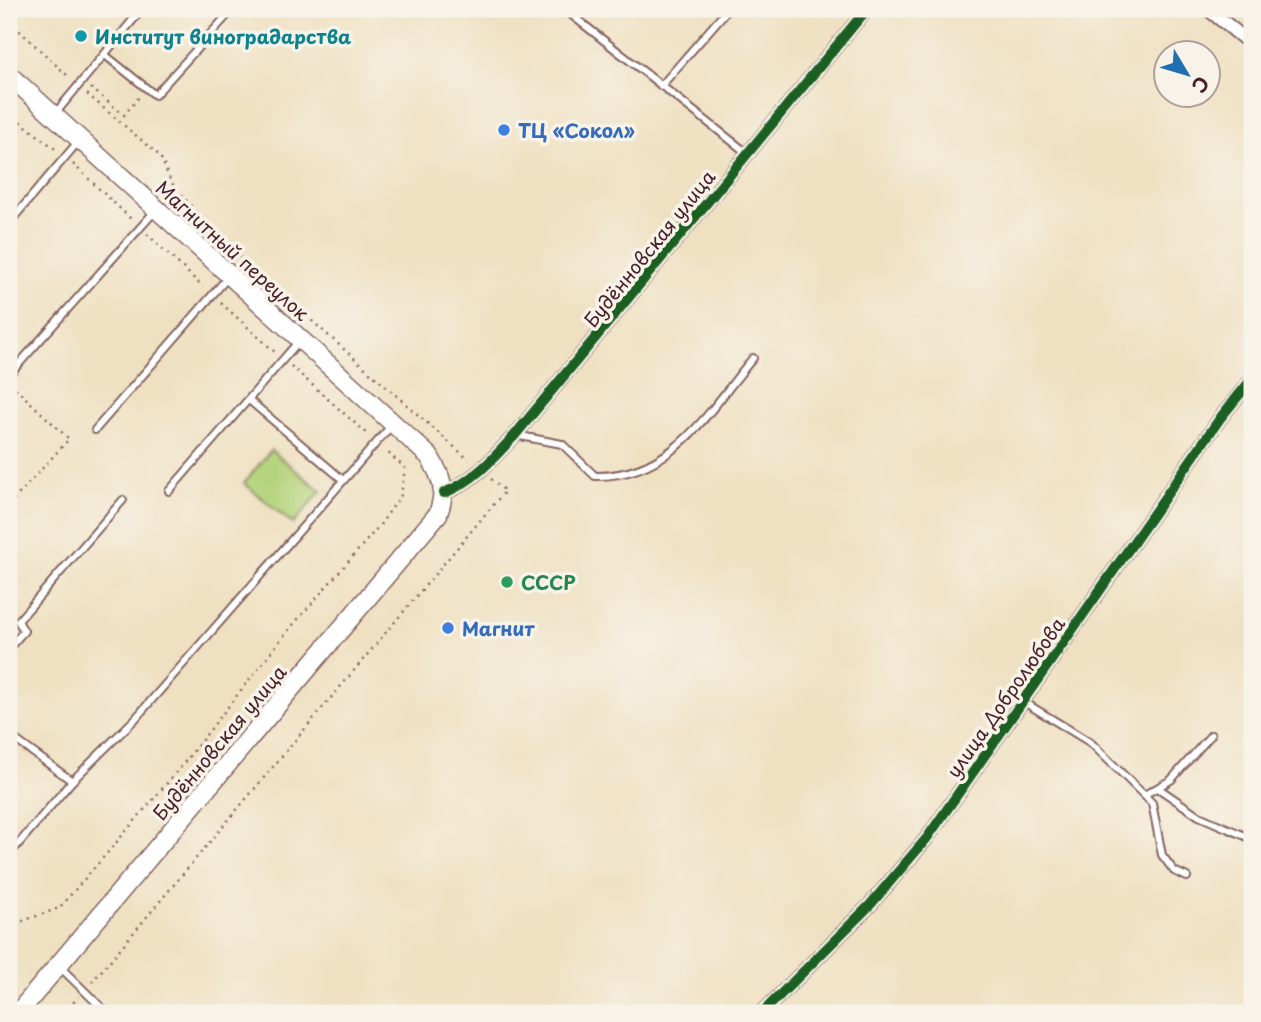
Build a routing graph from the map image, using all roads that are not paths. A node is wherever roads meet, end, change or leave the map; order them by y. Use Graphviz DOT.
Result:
graph roads {
  1 [pos="142,9"];
  2 [pos="233,9"];
  3 [pos="564,9"];
  4 [pos="727,9"];
  5 [pos="867,9"];
  6 [pos="1208,9"];
  7 [pos="1252,45"];
  8 [pos="105,55"];
  9 [pos="9,75"];
  10 [pos="661,86"];
  11 [pos="53,116"];
  12 [pos="80,140"];
  13 [pos="748,154"];
  14 [pos="157,209"];
  15 [pos="9,223"];
  16 [pos="229,276"];
  17 [pos="300,340"];
  18 [pos="753,358"];
  19 [pos="9,375"];
  20 [pos="1252,379"];
  21 [pos="249,400"];
  22 [pos="393,424"];
  23 [pos="95,430"];
  24 [pos="515,435"];
  25 [pos="343,480"];
  26 [pos="169,491"];
  27 [pos="444,493"];
  28 [pos="123,500"];
  29 [pos="9,648"];
  30 [pos="1024,702"];
  31 [pos="9,735"];
  32 [pos="1211,735"];
  33 [pos="72,781"];
  34 [pos="1158,788"];
  35 [pos="1144,796"];
  36 [pos="1252,839"];
  37 [pos="9,855"];
  38 [pos="1187,877"];
  39 [pos="58,965"];
  40 [pos="18,1009"];
  41 [pos="107,1013"];
  42 [pos="762,1013"];
  1 -- 8 [label="lane"];
  2 -- 8 [label="lane"];
  3 -- 10 [label="lane"];
  4 -- 10 [label="lane"];
  5 -- 13 [label="street, Будённовская улица"];
  6 -- 7 [label="street"];
  8 -- 11 [label="lane"];
  9 -- 11 [label="main road, Магнитный переулок"];
  10 -- 13 [label="lane"];
  11 -- 12 [label="main road, Магнитный переулок"];
  12 -- 14 [label="main road, Магнитный переулок"];
  12 -- 15 [label="lane"];
  13 -- 24 [label="street, Будённовская улица"];
  14 -- 16 [label="main road, Магнитный переулок"];
  14 -- 19 [label="lane"];
  16 -- 17 [label="main road, Магнитный переулок"];
  16 -- 23 [label="lane"];
  17 -- 21 [label="lane"];
  17 -- 22 [label="main road, Магнитный переулок"];
  18 -- 24 [label="lane"];
  20 -- 30 [label="street, улица Добролюбова"];
  21 -- 25 [label="lane"];
  21 -- 26 [label="lane"];
  22 -- 25 [label="lane"];
  22 -- 27 [label="main road, Магнитный переулок"];
  24 -- 27 [label="street, Будённовская улица"];
  25 -- 33 [label="lane"];
  27 -- 39 [label="main road, Будённовская улица"];
  28 -- 29 [label="lane"];
  30 -- 35 [label="lane"];
  30 -- 42 [label="street, улица Добролюбова"];
  31 -- 33 [label="lane"];
  32 -- 34 [label="lane"];
  33 -- 37 [label="lane"];
  34 -- 35 [label="lane"];
  34 -- 36 [label="lane"];
  35 -- 38 [label="lane"];
  39 -- 40 [label="main road, Будённовская улица"];
  39 -- 41 [label="lane"];
}
